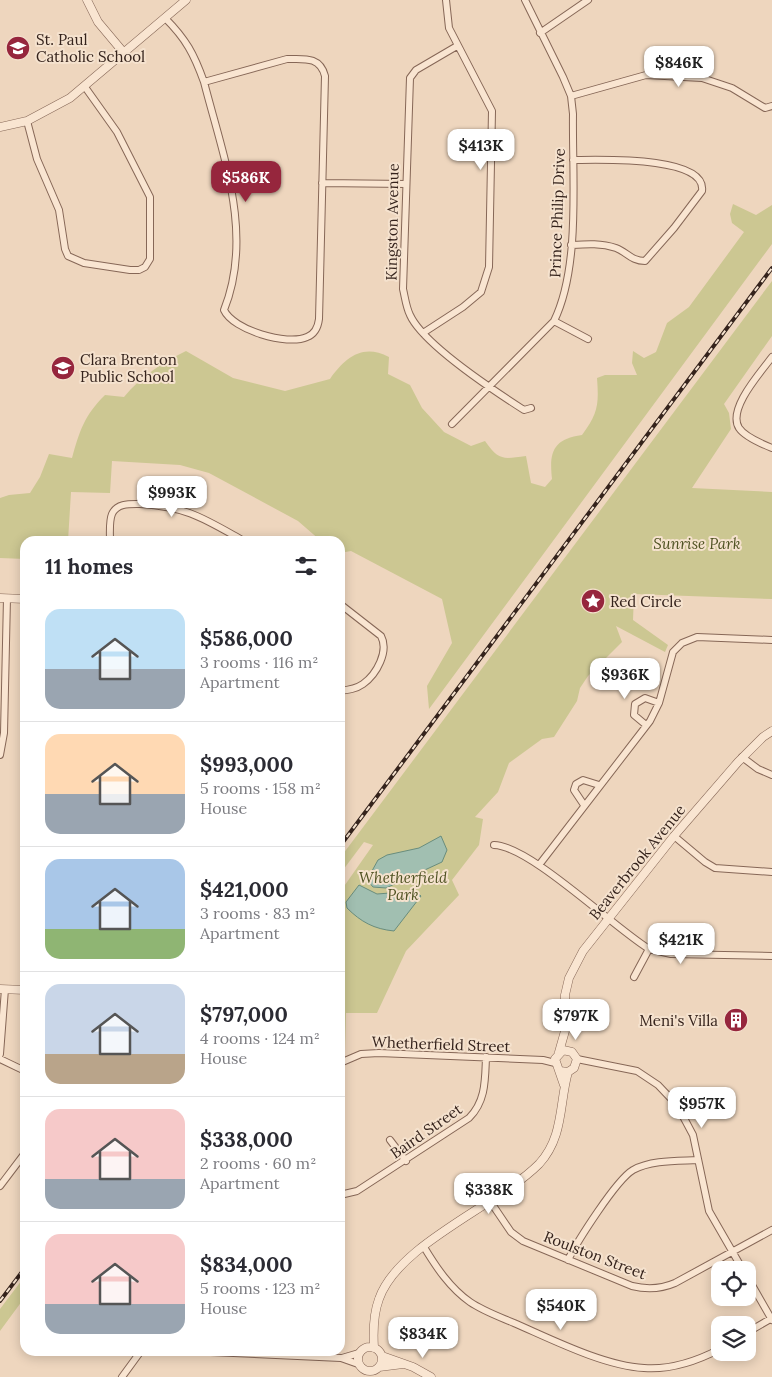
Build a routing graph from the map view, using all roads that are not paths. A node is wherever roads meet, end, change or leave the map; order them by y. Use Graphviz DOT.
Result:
graph roads {
  1 [pos="88,0"];
  2 [pos="186,0"];
  3 [pos="446,0"];
  4 [pos="525,0"];
  5 [pos="588,0"];
  6 [pos="165,18"];
  7 [pos="540,33"];
  8 [pos="457,46"];
  9 [pos="124,53"];
  10 [pos="204,82"];
  11 [pos="85,87"];
  12 [pos="571,96"];
  13 [pos="772,106"];
  14 [pos="26,121"];
  15 [pos="0,127"];
  16 [pos="573,160"];
  17 [pos="322,183"];
  18 [pos="406,184"];
  19 [pos="571,245"];
  20 [pos="554,320"];
  21 [pos="423,333"];
  22 [pos="588,338"];
  23 [pos="772,357"];
  24 [pos="490,388"];
  25 [pos="531,408"];
  26 [pos="452,424"];
  27 [pos="771,447"];
  28 [pos="110,536"];
  29 [pos="234,536"];
  30 [pos="4,598"];
  31 [pos="20,599"];
  32 [pos="345,608"];
  33 [pos="772,640"];
  34 [pos="3,682"];
  35 [pos="345,690"];
  36 [pos="659,703"];
  37 [pos="646,725"];
  38 [pos="772,731"];
  39 [pos="0,755"];
  40 [pos="742,757"];
  41 [pos="772,775"];
  42 [pos="599,785"];
  43 [pos="584,804"];
  44 [pos="674,836"];
  45 [pos="494,845"];
  46 [pos="539,865"];
  47 [pos="772,872"];
  48 [pos="608,919"];
  49 [pos="648,949"];
  50 [pos="772,956"];
  51 [pos="634,978"];
  52 [pos="2,989"];
  53 [pos="20,990"];
  54 [pos="565,1031"];
  55 [pos="558,1053"];
  56 [pos="0,1054"];
  57 [pos="575,1055"];
  58 [pos="486,1057"];
  59 [pos="0,1059"];
  60 [pos="543,1060"];
  61 [pos="345,1062"];
  62 [pos="588,1062"];
  63 [pos="555,1063"];
  64 [pos="20,1069"];
  65 [pos="568,1070"];
  66 [pos="390,1140"];
  67 [pos="20,1160"];
  68 [pos="697,1160"];
  69 [pos="406,1161"];
  70 [pos="0,1186"];
  71 [pos="345,1195"];
  72 [pos="490,1201"];
  73 [pos="772,1230"];
  74 [pos="424,1247"];
  75 [pos="732,1252"];
  76 [pos="568,1260"];
  77 [pos="738,1261"];
  78 [pos="756,1292"];
  79 [pos="772,1319"];
  80 [pos="756,1328"];
  81 [pos="371,1348"];
  82 [pos="359,1353"];
  83 [pos="711,1354"];
  84 [pos="137,1356"];
  85 [pos="312,1356"];
  86 [pos="382,1356"];
  87 [pos="341,1358"];
  88 [pos="358,1364"];
  89 [pos="405,1364"];
  90 [pos="375,1372"];
  91 [pos="364,1374"];
  92 [pos="122,1377"];
  93 [pos="431,1377"];
  1 -- 9 [label="street"];
  2 -- 6 [label="street"];
  3 -- 8 [label="street"];
  4 -- 7 [label="street, Prince Philip Drive"];
  5 -- 7 [label="street"];
  6 -- 9 [label="street"];
  6 -- 10 [label="street"];
  7 -- 12 [label="street, Prince Philip Drive"];
  8 -- 18 [label="street, Kingston Avenue"];
  8 -- 21 [label="street"];
  9 -- 11 [label="street"];
  10 -- 17 [label="street"];
  10 -- 17 [label="street"];
  11 -- 14 [label="street"];
  11 -- 14 [label="street"];
  12 -- 13 [label="street"];
  12 -- 16 [label="street, Prince Philip Drive"];
  14 -- 15 [label="street"];
  16 -- 19 [label="street, Prince Philip Drive"];
  16 -- 19 [label="street"];
  17 -- 18 [label="street"];
  18 -- 21 [label="street, Kingston Avenue"];
  19 -- 20 [label="street, Prince Philip Drive"];
  20 -- 22 [label="street"];
  20 -- 24 [label="street, Prince Philip Drive"];
  21 -- 24 [label="street, Kingston Avenue"];
  23 -- 27 [label="street"];
  24 -- 25 [label="street, Kingston Avenue"];
  24 -- 26 [label="street, Prince Philip Drive"];
  28 -- 29 [label="street"];
  30 -- 31 [label="street"];
  30 -- 34 [label="street"];
  32 -- 35 [label="street"];
  33 -- 36 [label="street"];
  34 -- 39 [label="street"];
  36 -- 37 [label="street"];
  36 -- 37 [label="street"];
  37 -- 42 [label="street"];
  38 -- 40 [label="street, Beaverbrook Avenue"];
  40 -- 41 [label="street"];
  40 -- 44 [label="street, Beaverbrook Avenue"];
  42 -- 43 [label="street"];
  42 -- 43 [label="street"];
  43 -- 46 [label="street"];
  44 -- 47 [label="street"];
  44 -- 48 [label="street, Beaverbrook Avenue"];
  45 -- 46 [label="street"];
  46 -- 48 [label="street"];
  48 -- 49 [label="street"];
  48 -- 54 [label="street, Beaverbrook Avenue"];
  49 -- 50 [label="street"];
  49 -- 51 [label="street"];
  52 -- 53 [label="street"];
  52 -- 56 [label="street"];
  54 -- 55 [label="street, Beaverbrook Avenue"];
  54 -- 57 [label="street, Beaverbrook Avenue"];
  55 -- 57 [label="street"];
  55 -- 60 [label="street, Whetherfield Street"];
  55 -- 63 [label="street, Beaverbrook Avenue"];
  57 -- 62 [label="street"];
  57 -- 65 [label="street"];
  58 -- 60 [label="street, Whetherfield Street"];
  58 -- 61 [label="street, Whetherfield Street"];
  58 -- 69 [label="street, Baird Street"];
  59 -- 64 [label="street"];
  60 -- 63 [label="street, Whetherfield Street"];
  62 -- 65 [label="street"];
  62 -- 68 [label="street"];
  63 -- 65 [label="street"];
  65 -- 72 [label="street"];
  66 -- 69 [label="street"];
  67 -- 70 [label="street"];
  68 -- 75 [label="street"];
  68 -- 76 [label="street"];
  69 -- 71 [label="street, Baird Street"];
  72 -- 74 [label="street"];
  72 -- 76 [label="street, Roulston Street"];
  73 -- 75 [label="street, Roulston Street"];
  74 -- 81 [label="street"];
  74 -- 83 [label="street"];
  75 -- 76 [label="street, Roulston Street"];
  75 -- 77 [label="street"];
  78 -- 79 [label="street"];
  79 -- 80 [label="street"];
  81 -- 82 [label="street"];
  81 -- 86 [label="street"];
  82 -- 87 [label="street"];
  82 -- 88 [label="street"];
  84 -- 92 [label="street"];
  85 -- 87 [label="street"];
  86 -- 89 [label="street"];
  86 -- 90 [label="street"];
  87 -- 88 [label="street"];
  88 -- 91 [label="street"];
  89 -- 90 [label="street"];
  89 -- 93 [label="street"];
  90 -- 91 [label="street"];
}
